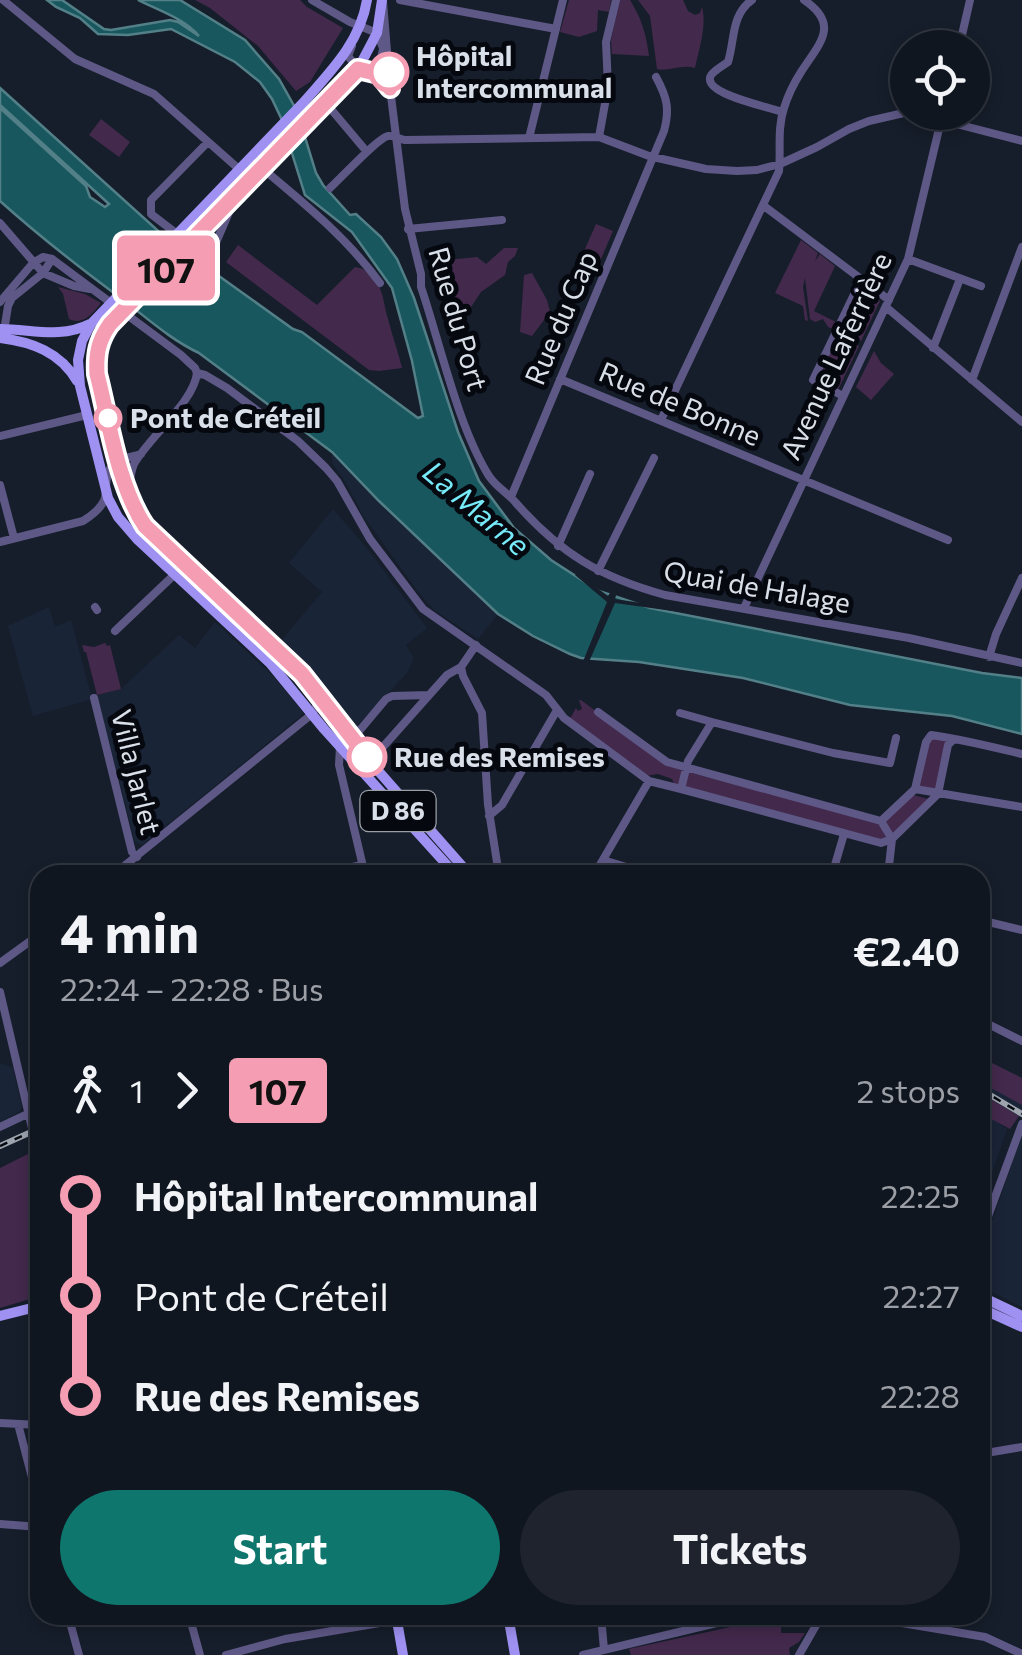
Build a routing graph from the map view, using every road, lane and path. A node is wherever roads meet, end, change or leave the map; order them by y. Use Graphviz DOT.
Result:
graph roads {
  1 [pos="3,0"];
  2 [pos="312,0"];
  3 [pos="367,0"];
  4 [pos="382,0"];
  5 [pos="400,0"];
  6 [pos="563,0"];
  7 [pos="616,0"];
  8 [pos="752,0"];
  9 [pos="804,0"];
  10 [pos="970,0"];
  11 [pos="361,26"];
  12 [pos="556,29"];
  13 [pos="962,30"];
  14 [pos="377,33"];
  15 [pos="353,42"];
  16 [pos="383,49"];
  17 [pos="389,62"];
  18 [pos="362,70"];
  19 [pos="656,77"];
  20 [pos="390,88"];
  21 [pos="325,102"];
  22 [pos="782,112"];
  23 [pos="890,118"];
  24 [pos="939,130"];
  25 [pos="987,130"];
  26 [pos="599,137"];
  27 [pos="530,138"];
  28 [pos="396,139"];
  29 [pos="1022,141"];
  30 [pos="208,142"];
  31 [pos="366,152"];
  32 [pos="654,157"];
  33 [pos="780,164"];
  34 [pos="262,168"];
  35 [pos="240,170"];
  36 [pos="330,188"];
  37 [pos="236,196"];
  38 [pos="764,206"];
  39 [pos="502,220"];
  40 [pos="0,223"];
  41 [pos="408,229"];
  42 [pos="1022,247"];
  43 [pos="52,259"];
  44 [pos="908,259"];
  45 [pos="33,263"];
  46 [pos="43,273"];
  47 [pos="960,278"];
  48 [pos="861,280"];
  49 [pos="380,283"];
  50 [pos="981,286"];
  51 [pos="90,289"];
  52 [pos="0,302"];
  53 [pos="887,303"];
  54 [pos="91,324"];
  55 [pos="1,333"];
  56 [pos="933,348"];
  57 [pos="196,373"];
  58 [pos="560,379"];
  59 [pos="972,380"];
  60 [pos="80,386"];
  61 [pos="843,396"];
  62 [pos="87,415"];
  63 [pos="662,420"];
  64 [pos="1022,422"];
  65 [pos="0,436"];
  66 [pos="141,454"];
  67 [pos="654,458"];
  68 [pos="118,460"];
  69 [pos="590,474"];
  70 [pos="124,479"];
  71 [pos="804,480"];
  72 [pos="0,484"];
  73 [pos="104,484"];
  74 [pos="128,493"];
  75 [pos="511,497"];
  76 [pos="14,538"];
  77 [pos="948,540"];
  78 [pos="0,542"];
  79 [pos="558,546"];
  80 [pos="598,571"];
  81 [pos="174,575"];
  82 [pos="1022,578"];
  83 [pos="744,608"];
  84 [pos="114,630"];
  85 [pos="476,645"];
  86 [pos="989,657"];
  87 [pos="1022,663"];
  88 [pos="460,667"];
  89 [pos="430,695"];
  90 [pos="94,698"];
  91 [pos="321,698"];
  92 [pos="558,710"];
  93 [pos="598,712"];
  94 [pos="680,713"];
  95 [pos="312,714"];
  96 [pos="712,722"];
  97 [pos="348,732"];
  98 [pos="896,738"];
  99 [pos="952,742"];
  100 [pos="340,747"];
  101 [pos="1022,754"];
  102 [pos="373,764"];
  103 [pos="686,768"];
  104 [pos="649,781"];
  105 [pos="681,789"];
  106 [pos="916,789"];
  107 [pos="938,794"];
  108 [pos="1022,807"];
  109 [pos="490,816"];
  110 [pos="881,820"];
  111 [pos="844,834"];
  112 [pos="892,839"];
  113 [pos="136,856"];
  114 [pos="602,860"];
  115 [pos="125,865"];
  116 [pos="363,865"];
  117 [pos="447,865"];
  118 [pos="461,865"];
  119 [pos="497,865"];
  120 [pos="599,865"];
  121 [pos="619,865"];
  122 [pos="835,865"];
  123 [pos="889,865"];
  124 [pos="990,922"];
  125 [pos="1022,930"];
  126 [pos="30,941"];
  127 [pos="0,963"];
  128 [pos="0,992"];
  129 [pos="990,1025"];
  130 [pos="1022,1040"];
  131 [pos="28,1113"];
  132 [pos="30,1121"];
  133 [pos="1022,1124"];
  134 [pos="0,1127"];
  135 [pos="990,1211"];
  136 [pos="990,1301"];
  137 [pos="30,1308"];
  138 [pos="990,1313"];
  139 [pos="0,1316"];
  140 [pos="1022,1316"];
  141 [pos="1001,1318"];
  142 [pos="1022,1327"];
  143 [pos="1022,1338"];
  144 [pos="0,1424"];
  145 [pos="18,1424"];
  146 [pos="30,1425"];
  147 [pos="1022,1447"];
  148 [pos="990,1452"];
  149 [pos="30,1470"];
  150 [pos="0,1524"];
  151 [pos="30,1526"];
  152 [pos="71,1625"];
  153 [pos="192,1625"];
  154 [pos="360,1625"];
  155 [pos="398,1625"];
  156 [pos="510,1625"];
  157 [pos="603,1625"];
  158 [pos="691,1625"];
  159 [pos="708,1625"];
  160 [pos="816,1625"];
  161 [pos="936,1625"];
  162 [pos="691,1629"];
  163 [pos="994,1640"];
  164 [pos="604,1650"];
  165 [pos="1022,1654"];
  166 [pos="79,1655"];
  167 [pos="200,1655"];
  168 [pos="226,1655"];
  169 [pos="403,1655"];
  170 [pos="515,1655"];
  171 [pos="583,1655"];
  172 [pos="798,1655"];
  173 [pos="992,1655"];
  1 -- 30 [label="street"];
  2 -- 11 [label="street"];
  3 -- 11 [label="main road, D 86"];
  4 -- 14 [label="main road, D 86"];
  4 -- 17 [label="street"];
  5 -- 12 [label="street"];
  6 -- 12 [label="street"];
  7 -- 26 [label="street"];
  8 -- 22 [label="street"];
  9 -- 22 [label="street"];
  10 -- 13 [label="street"];
  11 -- 14 [label="street"];
  11 -- 15 [label="main road, D 86"];
  12 -- 27 [label="street"];
  14 -- 16 [label="street"];
  14 -- 18 [label="main road, D 86"];
  15 -- 18 [label="street"];
  15 -- 35 [label="main road, D 86"];
  16 -- 17 [label="street"];
  16 -- 18 [label="street"];
  17 -- 20 [label="street"];
  18 -- 20 [label="street"];
  18 -- 21 [label="main road, D 86"];
  19 -- 32 [label="street, Rue du Cap"];
  20 -- 28 [label="street, Rue du Port"];
  21 -- 31 [label="street"];
  21 -- 34 [label="main road, D 86"];
  22 -- 33 [label="street"];
  23 -- 33 [label="street"];
  24 -- 44 [label="street, Avenue Laferrière"];
  25 -- 29 [label="street"];
  26 -- 27 [label="street"];
  26 -- 32 [label="street"];
  27 -- 28 [label="street"];
  28 -- 31 [label="street"];
  28 -- 41 [label="street, Rue du Port"];
  30 -- 35 [label="street"];
  30 -- 37 [label="street"];
  31 -- 36 [label="street"];
  32 -- 33 [label="street"];
  32 -- 58 [label="street, Rue du Cap"];
  33 -- 38 [label="street"];
  34 -- 37 [label="main road, D 86"];
  34 -- 49 [label="street"];
  35 -- 54 [label="main road, D 86"];
  37 -- 68 [label="main road, D 86"];
  38 -- 48 [label="street"];
  38 -- 63 [label="street"];
  39 -- 41 [label="street"];
  40 -- 45 [label="street"];
  41 -- 75 [label="street, Rue du Port"];
  42 -- 59 [label="street"];
  43 -- 45 [label="street"];
  43 -- 46 [label="street"];
  43 -- 51 [label="street"];
  44 -- 47 [label="street"];
  44 -- 53 [label="street, Avenue Laferrière"];
  45 -- 46 [label="street"];
  45 -- 52 [label="street"];
  46 -- 51 [label="street"];
  46 -- 55 [label="street"];
  47 -- 50 [label="street"];
  47 -- 56 [label="street"];
  48 -- 53 [label="street"];
  48 -- 61 [label="street"];
  51 -- 57 [label="street"];
  53 -- 56 [label="street"];
  53 -- 61 [label="street, Avenue Laferrière"];
  54 -- 55 [label="main road"];
  54 -- 60 [label="main road, D 86"];
  55 -- 60 [label="main road"];
  56 -- 59 [label="street"];
  57 -- 66 [label="street"];
  57 -- 85 [label="street"];
  58 -- 63 [label="street, Rue de Bonne"];
  58 -- 75 [label="street, Rue du Cap"];
  59 -- 64 [label="street"];
  60 -- 62 [label="main road, D 86"];
  61 -- 71 [label="street, Avenue Laferrière"];
  62 -- 65 [label="street"];
  62 -- 73 [label="main road, D 86"];
  63 -- 71 [label="street, Rue de Bonne"];
  66 -- 68 [label="street"];
  66 -- 74 [label="street"];
  67 -- 80 [label="street"];
  68 -- 70 [label="main road, D 86"];
  68 -- 73 [label="street"];
  69 -- 79 [label="street"];
  70 -- 73 [label="street"];
  70 -- 74 [label="main road, D 86"];
  71 -- 77 [label="street, Rue de Bonne"];
  71 -- 83 [label="street, Avenue Laferrière"];
  72 -- 76 [label="street"];
  73 -- 76 [label="street"];
  73 -- 81 [label="main road, D 86"];
  74 -- 91 [label="main road, D 86"];
  75 -- 79 [label="street, Quai de Halage"];
  76 -- 78 [label="street"];
  79 -- 80 [label="street, Quai de Halage"];
  80 -- 83 [label="street, Quai de Halage"];
  81 -- 84 [label="street"];
  81 -- 95 [label="main road, D 86"];
  82 -- 86 [label="street"];
  83 -- 86 [label="street, Quai de Halage"];
  85 -- 88 [label="street"];
  85 -- 92 [label="street"];
  86 -- 87 [label="street, Quai de Halage"];
  88 -- 89 [label="street"];
  88 -- 109 [label="street"];
  89 -- 97 [label="street"];
  89 -- 102 [label="street"];
  90 -- 113 [label="street, Villa Jarlet"];
  91 -- 95 [label="street"];
  91 -- 97 [label="main road, D 86"];
  92 -- 104 [label="street"];
  92 -- 109 [label="street"];
  93 -- 103 [label="street"];
  94 -- 96 [label="street"];
  95 -- 100 [label="main road, D 86"];
  95 -- 113 [label="street"];
  96 -- 98 [label="street"];
  96 -- 103 [label="street"];
  97 -- 102 [label="main road, D 86"];
  99 -- 101 [label="street"];
  99 -- 106 [label="street"];
  99 -- 107 [label="street"];
  100 -- 116 [label="street"];
  100 -- 117 [label="main road, D 86"];
  102 -- 118 [label="main road, D 86"];
  103 -- 105 [label="street"];
  103 -- 110 [label="street"];
  104 -- 105 [label="street"];
  104 -- 114 [label="street"];
  105 -- 111 [label="street"];
  106 -- 107 [label="street"];
  106 -- 110 [label="street"];
  107 -- 108 [label="street"];
  107 -- 112 [label="street"];
  109 -- 119 [label="street"];
  110 -- 112 [label="street"];
  111 -- 112 [label="street"];
  111 -- 122 [label="street"];
  112 -- 123 [label="street"];
  113 -- 115 [label="street"];
  114 -- 120 [label="street"];
  114 -- 121 [label="street"];
  124 -- 125 [label="street"];
  126 -- 127 [label="street"];
  128 -- 131 [label="street"];
  129 -- 130 [label="street"];
  131 -- 132 [label="street"];
  131 -- 134 [label="street"];
  133 -- 135 [label="street"];
  136 -- 140 [label="main road"];
  137 -- 139 [label="main road"];
  138 -- 141 [label="main road"];
  141 -- 142 [label="main road"];
  141 -- 143 [label="main road"];
  144 -- 145 [label="street"];
  145 -- 146 [label="street"];
  145 -- 149 [label="street"];
  147 -- 148 [label="street"];
  150 -- 151 [label="street"];
  152 -- 166 [label="street"];
  153 -- 167 [label="street"];
  154 -- 168 [label="street"];
  155 -- 169 [label="main road"];
  156 -- 170 [label="main road"];
  157 -- 164 [label="street"];
  158 -- 162 [label="street"];
  159 -- 162 [label="street"];
  160 -- 172 [label="street"];
  161 -- 163 [label="street"];
  162 -- 164 [label="street"];
  163 -- 165 [label="street"];
  163 -- 173 [label="street"];
  164 -- 171 [label="street"];
}
